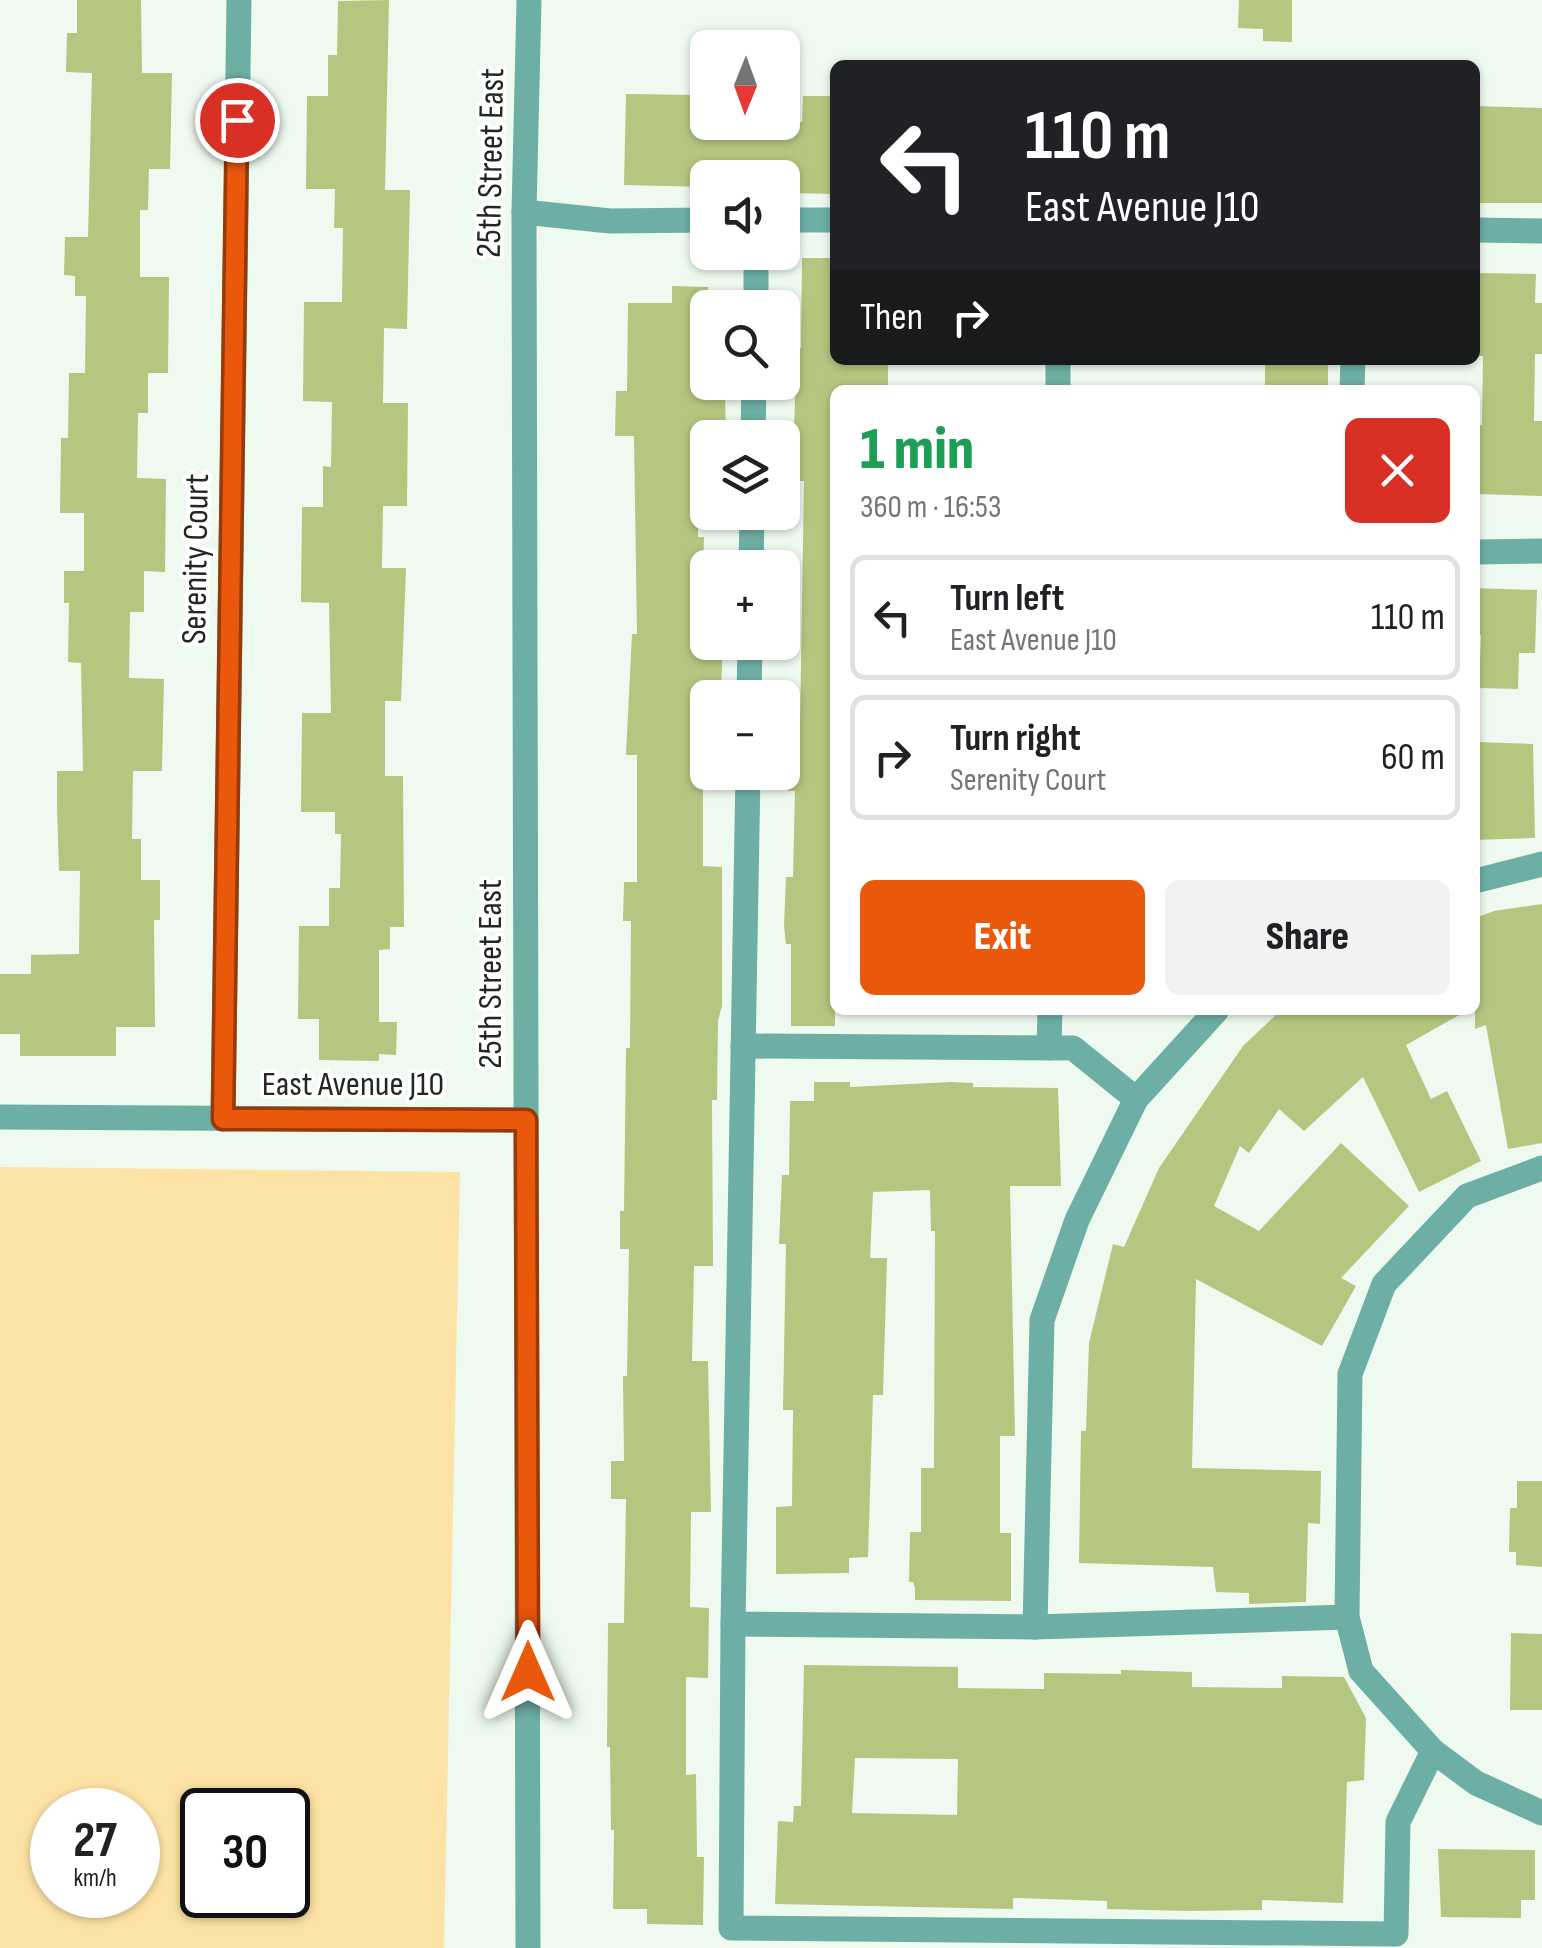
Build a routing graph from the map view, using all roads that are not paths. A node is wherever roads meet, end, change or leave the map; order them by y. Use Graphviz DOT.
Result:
graph roads {
  1 [pos="238,0"];
  2 [pos="528,0"];
  3 [pos="524,212"];
  4 [pos="690,220"];
  5 [pos="800,220"];
  6 [pos="830,220"];
  7 [pos="1480,230"];
  8 [pos="1542,230"];
  9 [pos="1542,551"];
  10 [pos="1480,552"];
  11 [pos="748,790"];
  12 [pos="1542,864"];
  13 [pos="1480,880"];
  14 [pos="1050,1015"];
  15 [pos="1212,1015"];
  16 [pos="743,1046"];
  17 [pos="1050,1048"];
  18 [pos="1136,1099"];
  19 [pos="0,1117"];
  20 [pos="223,1119"];
  21 [pos="526,1120"];
  22 [pos="1542,1168"];
  23 [pos="1347,1617"];
  24 [pos="734,1624"];
  25 [pos="1036,1627"];
  26 [pos="1433,1752"];
  27 [pos="1542,1813"];
  28 [pos="528,1948"];
  1 -- 20 [label="street, Serenity Court"];
  2 -- 3 [label="street, 25th Street East"];
  3 -- 4 [label="street"];
  3 -- 21 [label="street, 25th Street East"];
  5 -- 6 [label="street"];
  7 -- 8 [label="street"];
  9 -- 10 [label="street"];
  11 -- 16 [label="street"];
  12 -- 13 [label="street"];
  14 -- 17 [label="street"];
  15 -- 18 [label="street"];
  16 -- 17 [label="street"];
  16 -- 24 [label="street"];
  17 -- 18 [label="street"];
  18 -- 25 [label="street"];
  19 -- 20 [label="street, East Avenue J10"];
  20 -- 21 [label="street, East Avenue J10"];
  21 -- 28 [label="street, 25th Street East"];
  22 -- 23 [label="street"];
  23 -- 25 [label="street"];
  23 -- 26 [label="street"];
  24 -- 25 [label="street"];
  24 -- 26 [label="street"];
  26 -- 27 [label="street"];
}
